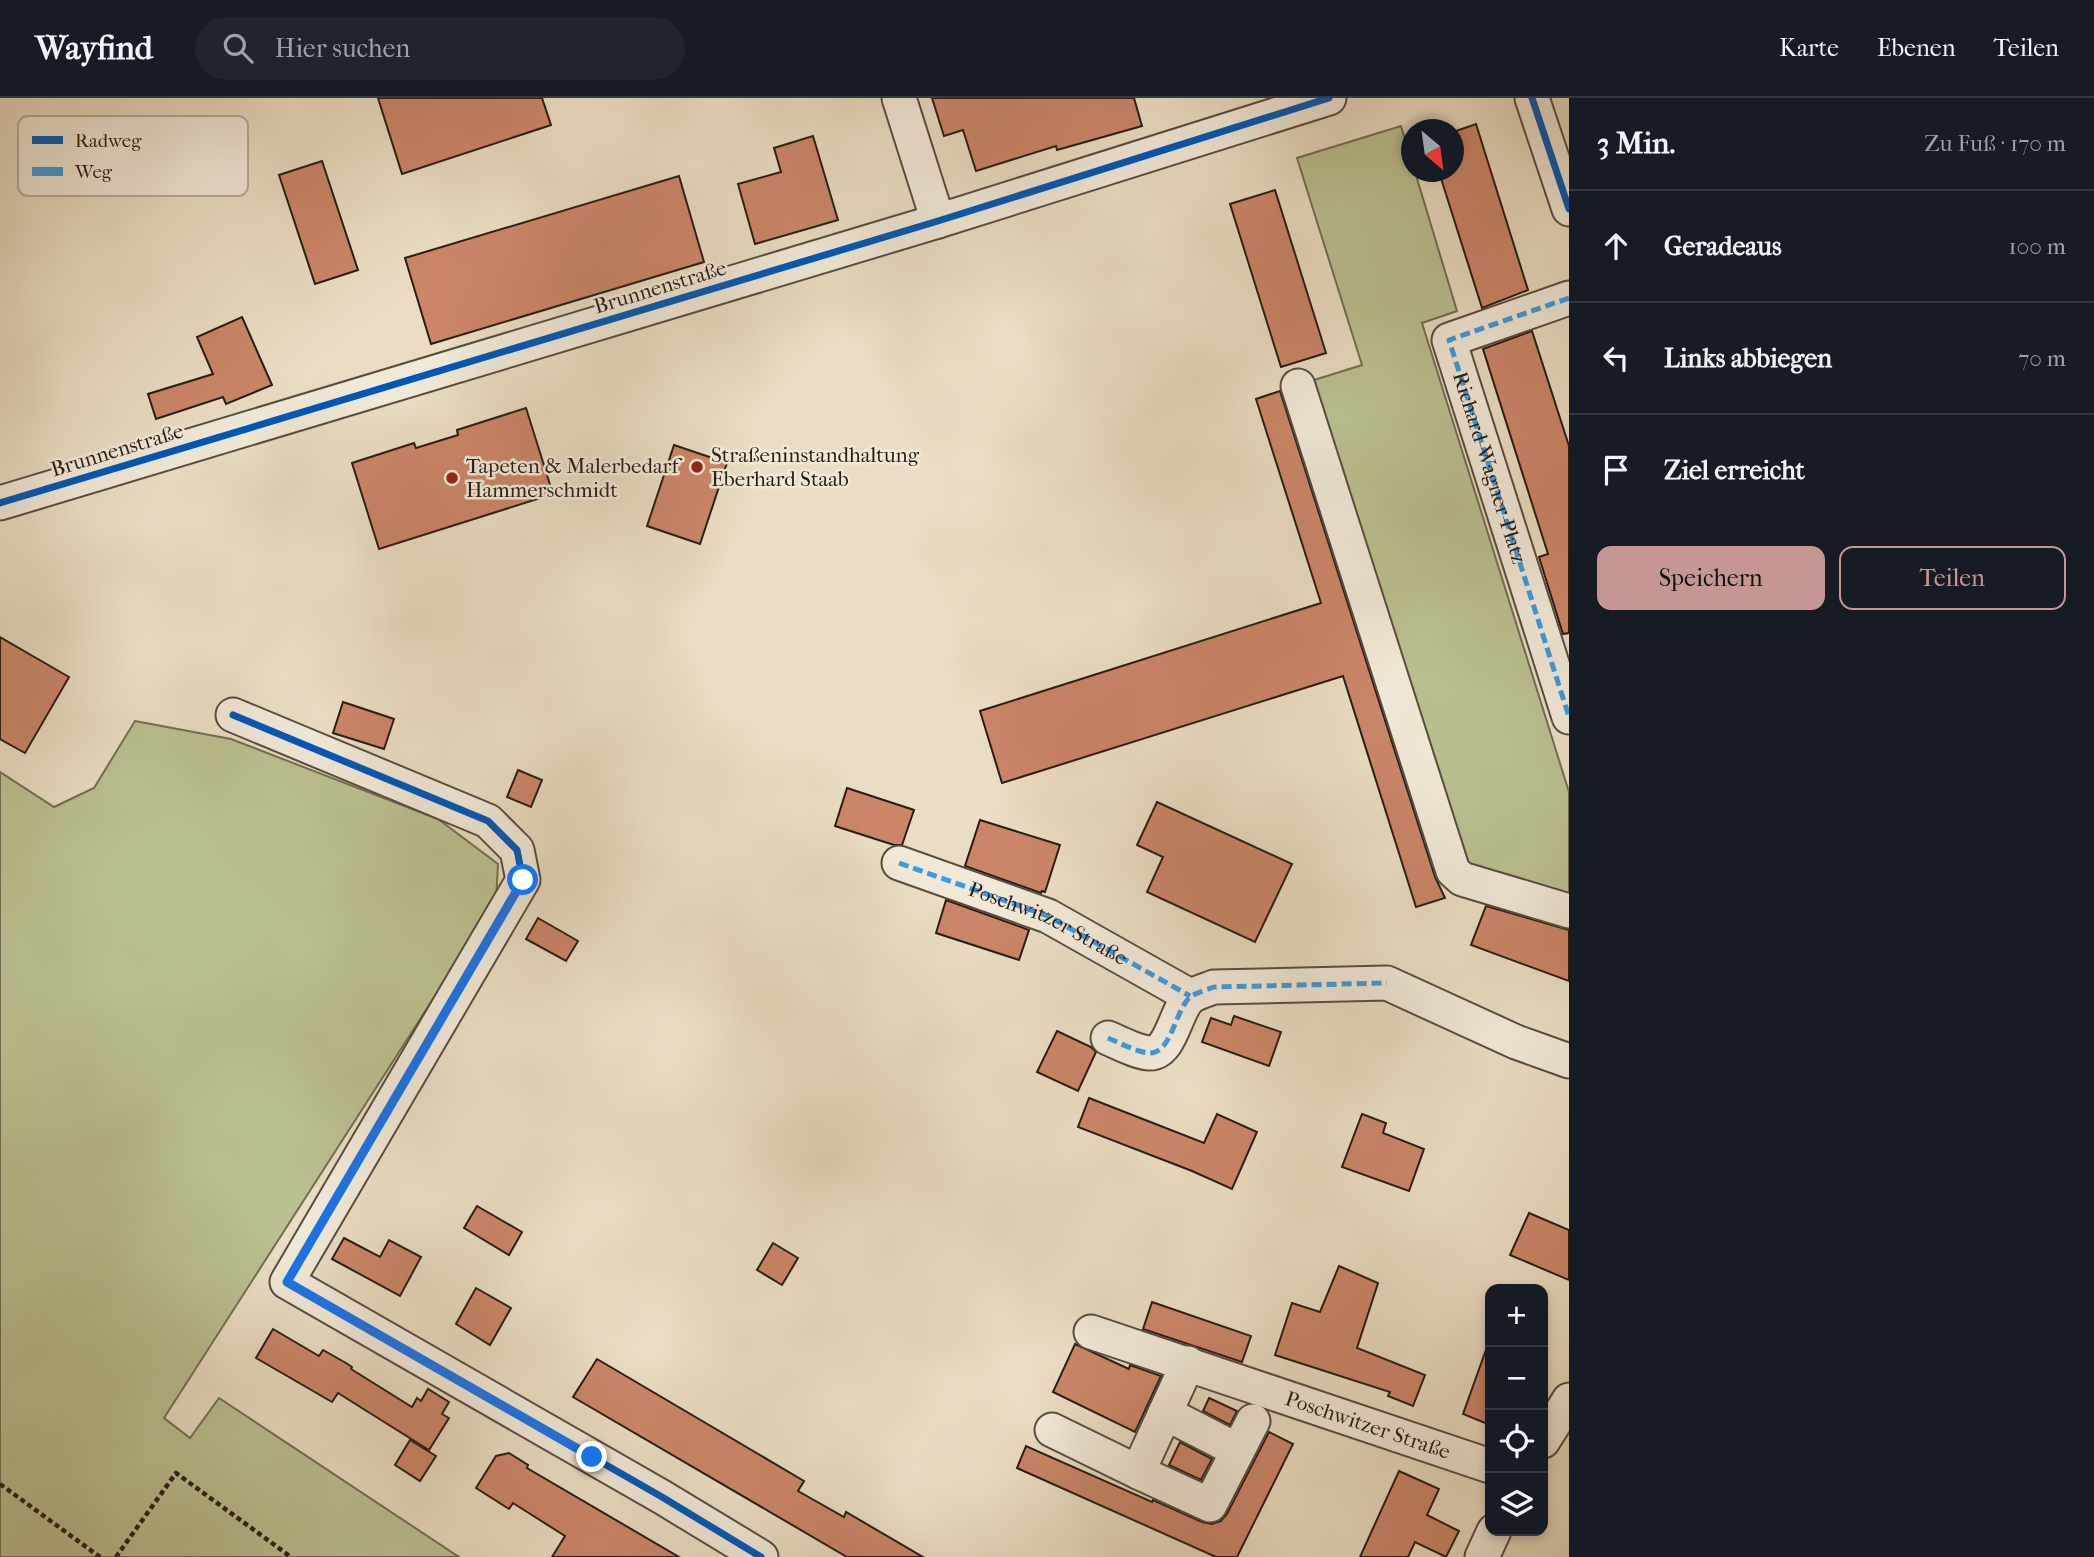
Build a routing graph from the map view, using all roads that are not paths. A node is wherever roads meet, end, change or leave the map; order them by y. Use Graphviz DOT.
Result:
graph roads {
  1 [pos="899,98"];
  2 [pos="1329,98"];
  3 [pos="1532,98"];
  4 [pos="1569,209"];
  5 [pos="938,222"];
  6 [pos="1569,298"];
  7 [pos="1298,386"];
  8 [pos="0,503"];
  9 [pos="233,715"];
  10 [pos="1569,717"];
  11 [pos="900,863"];
  12 [pos="1569,911"];
  13 [pos="1191,996"];
  14 [pos="1108,1038"];
  15 [pos="1569,1061"];
  16 [pos="1091,1332"];
  17 [pos="1188,1363"];
  18 [pos="1569,1400"];
  19 [pos="1165,1413"];
  20 [pos="1253,1421"];
  21 [pos="1052,1430"];
  22 [pos="1548,1433"];
  23 [pos="1237,1450"];
  24 [pos="1485,1464"];
  25 [pos="1138,1472"];
  26 [pos="1492,1536"];
  27 [pos="761,1557"];
  28 [pos="1482,1557"];
  1 -- 5 [label="street"];
  2 -- 5 [label="street, Brunnenstraße"];
  3 -- 4 [label="street"];
  5 -- 8 [label="street, Brunnenstraße"];
  6 -- 10 [label="street, Richard-Wagner-Platz"];
  7 -- 12 [label="street"];
  9 -- 27 [label="street"];
  11 -- 13 [label="street, Poschwitzer Straße"];
  13 -- 14 [label="street"];
  13 -- 15 [label="street"];
  16 -- 17 [label="street, Poschwitzer Straße"];
  17 -- 19 [label="street"];
  17 -- 24 [label="street, Poschwitzer Straße"];
  18 -- 22 [label="street"];
  19 -- 23 [label="street"];
  19 -- 25 [label="street"];
  20 -- 23 [label="street"];
  21 -- 25 [label="street"];
  23 -- 25 [label="street"];
  26 -- 28 [label="street"];
}
